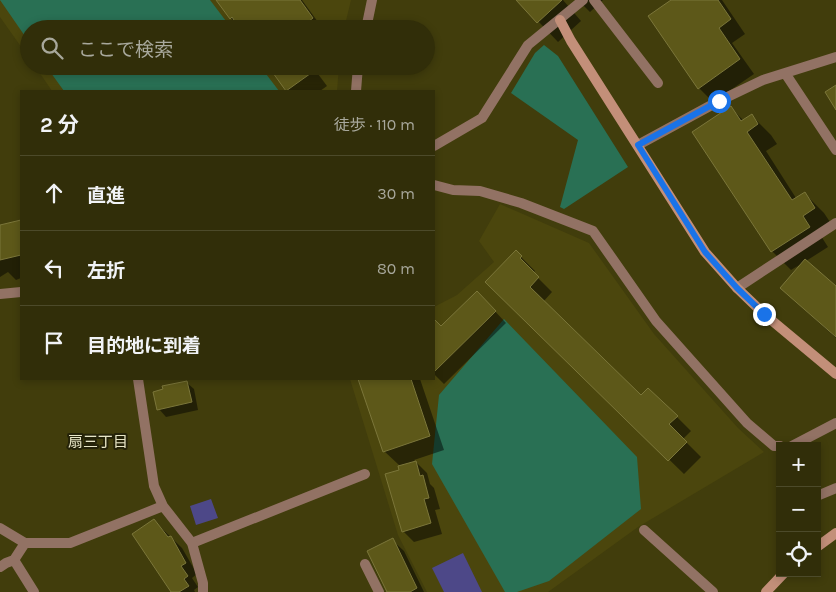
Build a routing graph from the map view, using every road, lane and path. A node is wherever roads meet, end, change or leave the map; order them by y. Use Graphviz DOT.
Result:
graph roads {
  1 [pos="372,0"];
  2 [pos="583,0"];
  3 [pos="594,0"];
  4 [pos="368,20"];
  5 [pos="560,20"];
  6 [pos="836,57"];
  7 [pos="785,73"];
  8 [pos="357,75"];
  9 [pos="658,83"];
  10 [pos="356,90"];
  11 [pos="435,145"];
  12 [pos="638,145"];
  13 [pos="836,150"];
  14 [pos="435,185"];
  15 [pos="836,223"];
  16 [pos="737,288"];
  17 [pos="20,292"];
  18 [pos="0,294"];
  19 [pos="836,374"];
  20 [pos="138,380"];
  21 [pos="836,424"];
  22 [pos="800,442"];
  23 [pos="776,446"];
  24 [pos="365,474"];
  25 [pos="836,488"];
  26 [pos="821,494"];
  27 [pos="162,506"];
  28 [pos="0,528"];
  29 [pos="644,530"];
  30 [pos="836,533"];
  31 [pos="25,543"];
  32 [pos="192,543"];
  33 [pos="821,544"];
  34 [pos="14,560"];
  35 [pos="365,564"];
  36 [pos="0,567"];
  37 [pos="780,577"];
  38 [pos="34,592"];
  39 [pos="203,592"];
  40 [pos="379,592"];
  41 [pos="713,592"];
  42 [pos="766,592"];
  1 -- 4 [label="street"];
  2 -- 5 [label="street"];
  3 -- 9 [label="street"];
  5 -- 11 [label="street"];
  5 -- 12 [label="street"];
  6 -- 7 [label="street"];
  7 -- 12 [label="street"];
  7 -- 13 [label="street"];
  8 -- 10 [label="street"];
  12 -- 16 [label="street"];
  14 -- 23 [label="street"];
  15 -- 16 [label="street"];
  16 -- 19 [label="street"];
  17 -- 18 [label="street"];
  20 -- 27 [label="street"];
  21 -- 22 [label="street"];
  24 -- 32 [label="street"];
  25 -- 26 [label="street"];
  27 -- 31 [label="street"];
  27 -- 32 [label="street"];
  28 -- 31 [label="street"];
  29 -- 41 [label="street"];
  30 -- 33 [label="street"];
  31 -- 34 [label="street"];
  32 -- 39 [label="street"];
  34 -- 36 [label="street"];
  34 -- 38 [label="street"];
  35 -- 40 [label="street"];
  37 -- 42 [label="street"];
}
